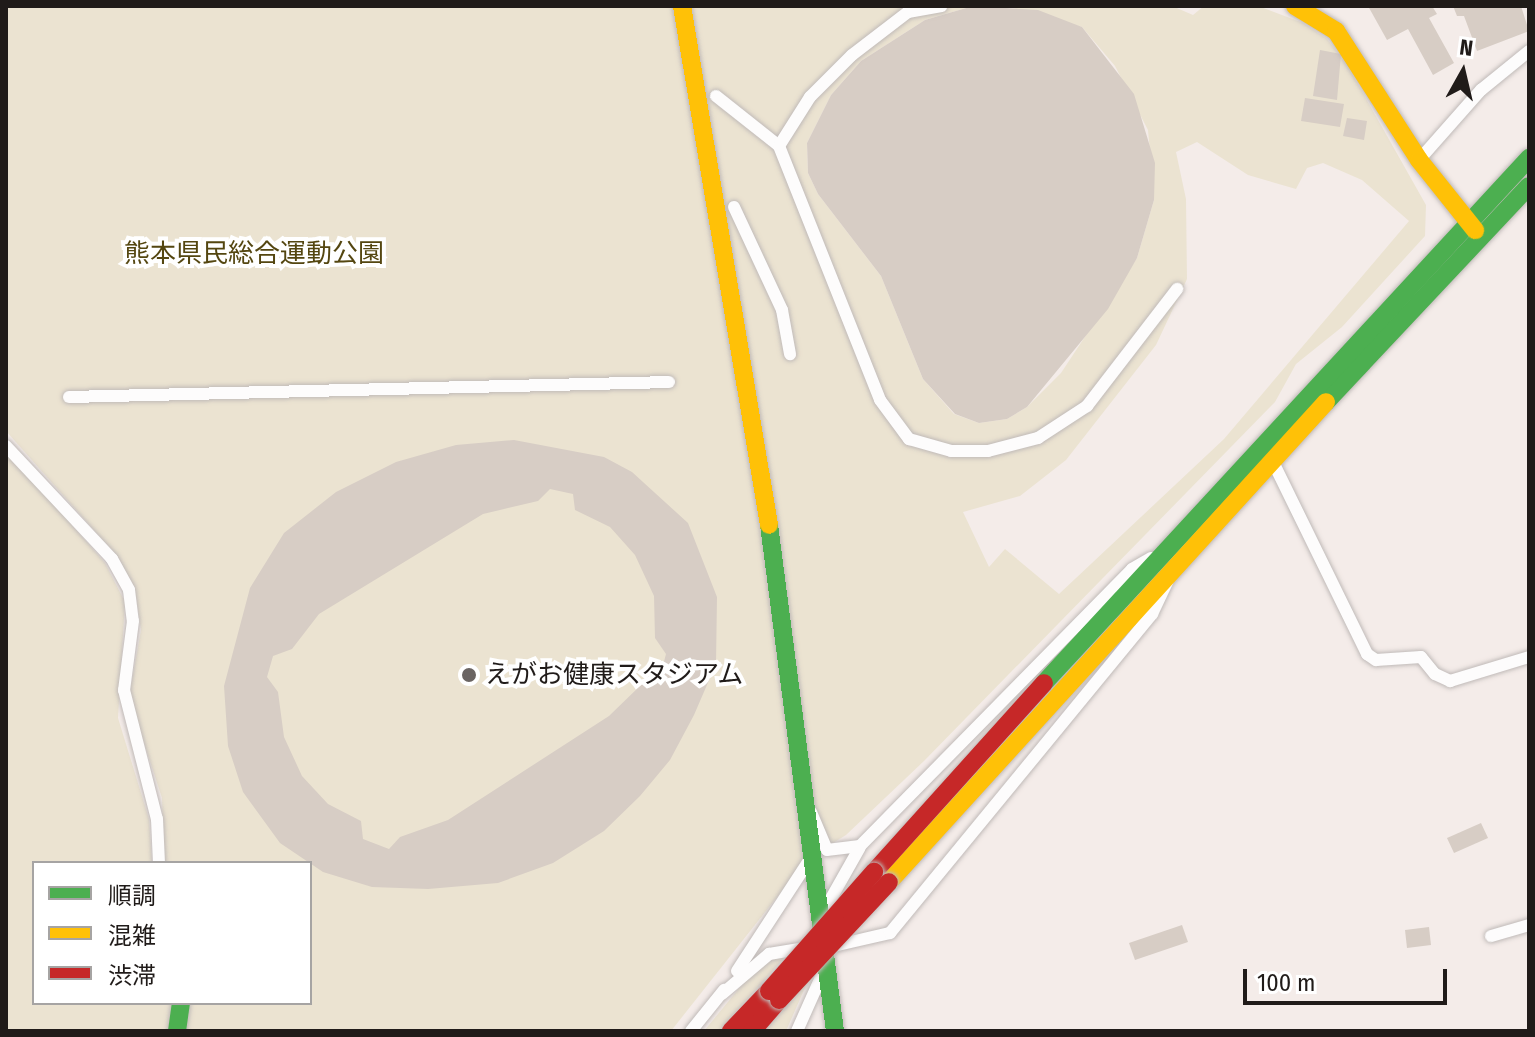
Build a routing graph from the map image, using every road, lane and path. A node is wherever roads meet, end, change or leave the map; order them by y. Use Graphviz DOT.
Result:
graph roads {
  1 [pos="682,6"];
  2 [pos="941,6"];
  3 [pos="1303,7"];
  4 [pos="1529,51"];
  5 [pos="716,96"];
  6 [pos="779,146"];
  7 [pos="1529,158"];
  8 [pos="1419,160"];
  9 [pos="1529,186"];
  10 [pos="734,207"];
  11 [pos="1473,228"];
  12 [pos="1177,289"];
  13 [pos="790,354"];
  14 [pos="669,382"];
  15 [pos="69,397"];
  16 [pos="6,446"];
  17 [pos="1274,464"];
  18 [pos="1171,555"];
  19 [pos="1529,657"];
  20 [pos="801,786"];
  21 [pos="860,846"];
  22 [pos="810,859"];
  23 [pos="159,861"];
  24 [pos="818,920"];
  25 [pos="1529,925"];
  26 [pos="1491,936"];
  27 [pos="824,956"];
  28 [pos="722,994"];
  29 [pos="774,995"];
  30 [pos="181,1005"];
  31 [pos="177,1031"];
  32 [pos="691,1031"];
  33 [pos="731,1031"];
  34 [pos="752,1031"];
  35 [pos="797,1031"];
  36 [pos="835,1031"];
  1 -- 20 [label="street"];
  2 -- 6 [label="street"];
  3 -- 8 [label="street"];
  4 -- 8 [label="street"];
  5 -- 6 [label="street"];
  6 -- 12 [label="street"];
  7 -- 11 [label="street"];
  8 -- 11 [label="street"];
  9 -- 11 [label="street"];
  10 -- 13 [label="street"];
  11 -- 17 [label="street"];
  11 -- 18 [label="street"];
  14 -- 15 [label="street"];
  16 -- 23 [label="street"];
  17 -- 18 [label="street"];
  17 -- 19 [label="street"];
  18 -- 21 [label="street"];
  18 -- 27 [label="street"];
  18 -- 29 [label="street, bridge"];
  20 -- 21 [label="street"];
  20 -- 22 [label="street"];
  21 -- 24 [label="street"];
  22 -- 24 [label="street"];
  22 -- 28 [label="street"];
  24 -- 27 [label="street"];
  25 -- 26 [label="street"];
  27 -- 28 [label="street"];
  27 -- 35 [label="street"];
  27 -- 36 [label="street"];
  28 -- 32 [label="street"];
  29 -- 33 [label="street"];
  29 -- 34 [label="street"];
  30 -- 31 [label="street"];
}
